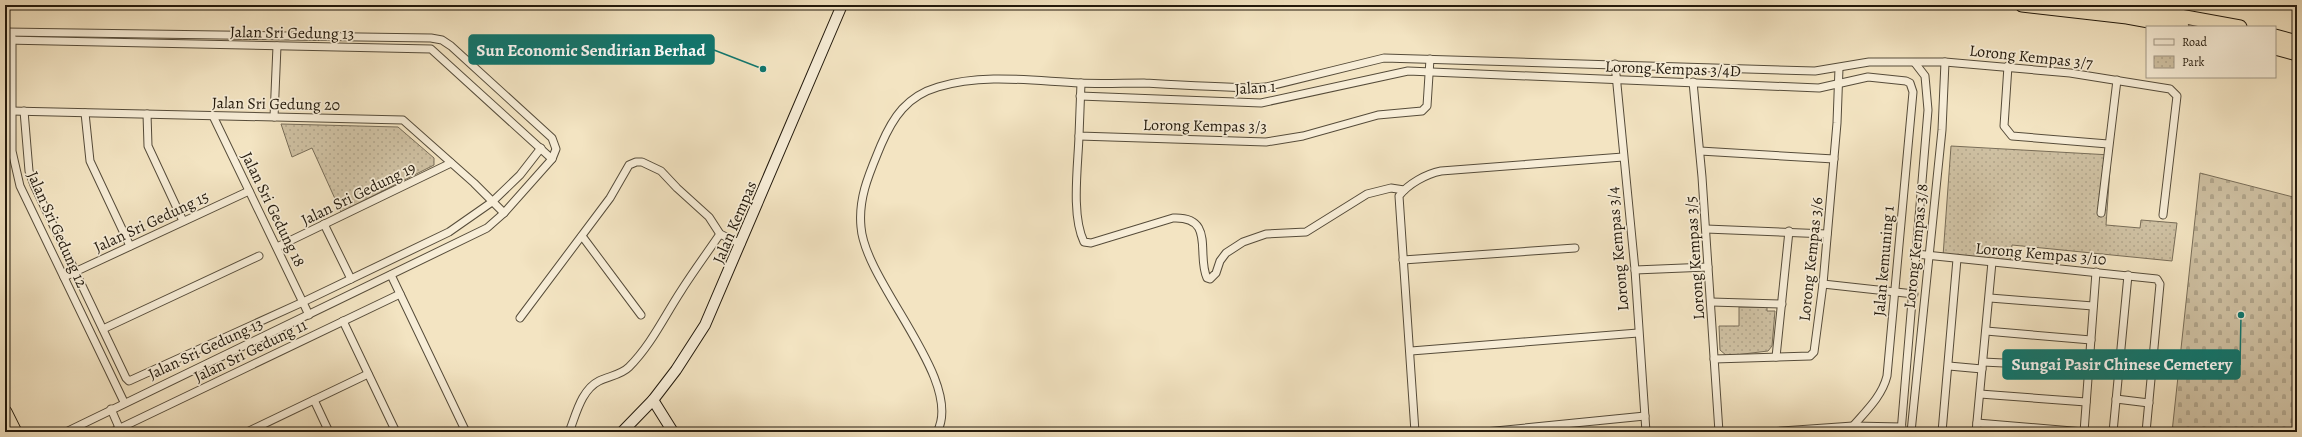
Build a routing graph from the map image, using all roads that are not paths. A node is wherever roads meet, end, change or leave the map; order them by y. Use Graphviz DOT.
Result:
graph roads {
  1 [pos="842,5"];
  2 [pos="2022,5"];
  3 [pos="2120,5"];
  4 [pos="2176,26"];
  5 [pos="2235,26"];
  6 [pos="8,32"];
  7 [pos="2276,36"];
  8 [pos="8,41"];
  9 [pos="2297,42"];
  10 [pos="277,46"];
  11 [pos="2276,48"];
  12 [pos="2297,54"];
  13 [pos="1430,59"];
  14 [pos="1945,62"];
  15 [pos="1915,63"];
  16 [pos="1615,64"];
  17 [pos="2008,66"];
  18 [pos="1839,68"];
  19 [pos="1429,72"];
  20 [pos="1617,80"];
  21 [pos="2116,80"];
  22 [pos="1693,82"];
  23 [pos="1081,83"];
  24 [pos="1838,84"];
  25 [pos="1912,87"];
  26 [pos="1080,96"];
  27 [pos="11,111"];
  28 [pos="24,111"];
  29 [pos="84,113"];
  30 [pos="147,114"];
  31 [pos="213,116"];
  32 [pos="274,117"];
  33 [pos="1079,136"];
  34 [pos="2108,144"];
  35 [pos="540,148"];
  36 [pos="1700,151"];
  37 [pos="1623,157"];
  38 [pos="552,159"];
  39 [pos="1834,159"];
  40 [pos="451,163"];
  41 [pos="1404,190"];
  42 [pos="249,191"];
  43 [pos="492,202"];
  44 [pos="504,213"];
  45 [pos="2101,213"];
  46 [pos="2163,216"];
  47 [pos="184,221"];
  48 [pos="324,224"];
  49 [pos="1706,229"];
  50 [pos="1789,231"];
  51 [pos="720,234"];
  52 [pos="1827,234"];
  53 [pos="582,236"];
  54 [pos="742,244"];
  55 [pos="130,246"];
  56 [pos="277,247"];
  57 [pos="1575,248"];
  58 [pos="1916,254"];
  59 [pos="1928,255"];
  60 [pos="259,256"];
  61 [pos="1957,259"];
  62 [pos="1403,260"];
  63 [pos="1992,262"];
  64 [pos="1708,267"];
  65 [pos="1635,270"];
  66 [pos="76,271"];
  67 [pos="2096,272"];
  68 [pos="391,275"];
  69 [pos="2128,275"];
  70 [pos="64,277"];
  71 [pos="351,279"];
  72 [pos="1823,284"];
  73 [pos="1894,292"];
  74 [pos="400,294"];
  75 [pos="1914,294"];
  76 [pos="1990,298"];
  77 [pos="303,302"];
  78 [pos="1711,302"];
  79 [pos="1782,304"];
  80 [pos="2093,306"];
  81 [pos="309,315"];
  82 [pos="641,315"];
  83 [pos="520,318"];
  84 [pos="343,321"];
  85 [pos="103,329"];
  86 [pos="1986,331"];
  87 [pos="1638,333"];
  88 [pos="2091,340"];
  89 [pos="1411,350"];
  90 [pos="1776,356"];
  91 [pos="1714,359"];
  92 [pos="1983,365"];
  93 [pos="1949,366"];
  94 [pos="2089,368"];
  95 [pos="368,374"];
  96 [pos="129,381"];
  97 [pos="1980,394"];
  98 [pos="2116,399"];
  99 [pos="314,400"];
  100 [pos="653,400"];
  101 [pos="124,402"];
  102 [pos="2086,402"];
  103 [pos="2149,403"];
  104 [pos="110,408"];
  105 [pos="5,412"];
  106 [pos="1645,416"];
  107 [pos="1978,423"];
  108 [pos="1853,426"];
  109 [pos="260,429"];
  110 [pos="1887,429"];
  111 [pos="121,430"];
  112 [pos="1810,430"];
  113 [pos="1901,430"];
  114 [pos="939,431"];
  115 [pos="15,432"];
  116 [pos="66,432"];
  117 [pos="112,432"];
  118 [pos="247,432"];
  119 [pos="329,432"];
  120 [pos="396,432"];
  121 [pos="466,432"];
  122 [pos="569,432"];
  123 [pos="622,432"];
  124 [pos="673,432"];
  125 [pos="1415,432"];
  126 [pos="1485,432"];
  127 [pos="1646,432"];
  128 [pos="1719,432"];
  129 [pos="1769,432"];
  130 [pos="1911,432"];
  131 [pos="1942,432"];
  132 [pos="1976,432"];
  133 [pos="2084,432"];
  134 [pos="2113,432"];
  135 [pos="2146,432"];
  1 -- 54 [label="main road, Jalan Kempas"];
  2 -- 4 [label="highway"];
  3 -- 5 [label="highway"];
  6 -- 8 [label="street, Jalan Sri Gedung 12"];
  6 -- 38 [label="street, Jalan Sri Gedung 13"];
  7 -- 9 [label="highway"];
  8 -- 10 [label="street, Jalan Sri Gedung 13"];
  8 -- 27 [label="street, Jalan Sri Gedung 12"];
  10 -- 32 [label="street"];
  10 -- 35 [label="street, Jalan Sri Gedung 13"];
  11 -- 12 [label="highway"];
  13 -- 16 [label="street, Lorong Kempas 3/7"];
  13 -- 19 [label="street, Lorong Kempas 3/3"];
  13 -- 23 [label="street, Lorong Kempas 3/7"];
  14 -- 15 [label="street, Lorong Kempas 3/7"];
  14 -- 17 [label="street, Lorong Kempas 3/7"];
  14 -- 59 [label="street, Lorong Kempas 3/8"];
  15 -- 18 [label="street, Lorong Kempas 3/7"];
  15 -- 58 [label="street"];
  16 -- 18 [label="street, Lorong Kempas 3/7"];
  16 -- 20 [label="street, Lorong Kempas 3/4"];
  17 -- 21 [label="street, Lorong Kempas 3/7"];
  17 -- 34 [label="street"];
  18 -- 24 [label="street, Lorong Kempas 3/6"];
  19 -- 20 [label="street, Lorong Kempas 3/4D"];
  19 -- 26 [label="street, Jalan 1"];
  19 -- 33 [label="street, Lorong Kempas 3/3"];
  20 -- 22 [label="street, Lorong Kempas 3/4D"];
  20 -- 37 [label="street, Lorong Kempas 3/4"];
  21 -- 34 [label="street"];
  21 -- 46 [label="street, Lorong Kempas 3/7"];
  22 -- 24 [label="street, Lorong Kempas 3/4D"];
  22 -- 36 [label="street, Lorong Kempas 3/5"];
  23 -- 26 [label="street"];
  23 -- 114 [label="street, Lorong Kempas 3/7"];
  24 -- 25 [label="street, Lorong Kempas 3/4D"];
  24 -- 39 [label="street, Lorong Kempas 3/6"];
  25 -- 73 [label="street, Jalan kemuning 1"];
  26 -- 33 [label="street"];
  27 -- 28 [label="street, Jalan Sri Gedung 20"];
  27 -- 70 [label="street, Jalan Sri Gedung 12"];
  28 -- 29 [label="street, Jalan Sri Gedung 20"];
  28 -- 66 [label="street, Jalan Sri Gedung 12"];
  29 -- 30 [label="street, Jalan Sri Gedung 20"];
  29 -- 55 [label="street"];
  30 -- 31 [label="street, Jalan Sri Gedung 20"];
  30 -- 47 [label="street"];
  31 -- 32 [label="street, Jalan Sri Gedung 20"];
  31 -- 42 [label="street, Jalan Sri Gedung 18"];
  32 -- 40 [label="street, Jalan Sri Gedung 20"];
  33 -- 41 [label="street"];
  34 -- 45 [label="street"];
  35 -- 38 [label="street, Jalan Sri Gedung 13"];
  35 -- 43 [label="street, Jalan Sri Gedung 13"];
  36 -- 39 [label="street"];
  36 -- 49 [label="street, Lorong Kempas 3/5"];
  37 -- 41 [label="street"];
  37 -- 65 [label="street, Lorong Kempas 3/4"];
  38 -- 44 [label="street, Jalan Sri Gedung 13"];
  39 -- 52 [label="street, Lorong Kempas 3/6"];
  40 -- 43 [label="street, Jalan Sri Gedung 20"];
  40 -- 48 [label="street, Jalan Sri Gedung 19"];
  41 -- 62 [label="street"];
  42 -- 47 [label="street, Jalan Sri Gedung 15"];
  42 -- 56 [label="street, Jalan Sri Gedung 18"];
  43 -- 44 [label="street, Jalan Sri Gedung 20"];
  43 -- 71 [label="street, Jalan Sri Gedung 13"];
  44 -- 68 [label="street, Jalan Sri Gedung 13"];
  47 -- 55 [label="street, Jalan Sri Gedung 15"];
  48 -- 56 [label="street, Jalan Sri Gedung 19"];
  48 -- 71 [label="street"];
  49 -- 50 [label="street"];
  49 -- 64 [label="street, Lorong Kempas 3/5"];
  50 -- 52 [label="street"];
  50 -- 79 [label="street"];
  51 -- 53 [label="street"];
  51 -- 54 [label="street"];
  51 -- 122 [label="street"];
  52 -- 72 [label="street, Lorong Kempas 3/6"];
  53 -- 82 [label="street"];
  53 -- 83 [label="street"];
  54 -- 100 [label="main road, Jalan Kempas"];
  55 -- 66 [label="street, Jalan Sri Gedung 15"];
  56 -- 77 [label="street, Jalan Sri Gedung 18"];
  57 -- 62 [label="street"];
  58 -- 59 [label="street, Lorong Kempas 3/10"];
  58 -- 75 [label="street"];
  59 -- 61 [label="street, Lorong Kempas 3/10"];
  59 -- 130 [label="street, Lorong Kempas 3/8"];
  60 -- 85 [label="street"];
  61 -- 63 [label="street, Lorong Kempas 3/10"];
  61 -- 93 [label="street"];
  62 -- 89 [label="street"];
  63 -- 67 [label="street, Lorong Kempas 3/10"];
  63 -- 76 [label="street"];
  64 -- 65 [label="street"];
  64 -- 78 [label="street, Lorong Kempas 3/5"];
  65 -- 87 [label="street, Lorong Kempas 3/4"];
  66 -- 70 [label="street, Jalan Sri Gedung 15"];
  66 -- 85 [label="street, Jalan Sri Gedung 12"];
  67 -- 69 [label="street, Lorong Kempas 3/10"];
  67 -- 80 [label="street"];
  68 -- 74 [label="street"];
  68 -- 81 [label="street, Jalan Sri Gedung 13"];
  69 -- 98 [label="street"];
  69 -- 103 [label="street, Lorong Kempas 3/10"];
  70 -- 101 [label="street, Jalan Sri Gedung 12"];
  71 -- 77 [label="street, Jalan Sri Gedung 13"];
  72 -- 73 [label="street"];
  72 -- 90 [label="street, Lorong Kempas 3/6"];
  73 -- 75 [label="street"];
  73 -- 108 [label="street, Jalan kemuning 1"];
  74 -- 84 [label="street, Jalan Sri Gedung 11"];
  74 -- 121 [label="street"];
  75 -- 113 [label="street"];
  76 -- 80 [label="street"];
  76 -- 86 [label="street"];
  77 -- 81 [label="street, Jalan Sri Gedung 18"];
  77 -- 96 [label="street, Jalan Sri Gedung 13"];
  78 -- 79 [label="street"];
  78 -- 91 [label="street, Lorong Kempas 3/5"];
  79 -- 90 [label="street"];
  80 -- 88 [label="street"];
  81 -- 101 [label="street, Jalan Sri Gedung 13"];
  84 -- 95 [label="street"];
  84 -- 111 [label="street, Jalan Sri Gedung 11"];
  85 -- 96 [label="street, Jalan Sri Gedung 12"];
  86 -- 88 [label="street"];
  86 -- 92 [label="street"];
  87 -- 89 [label="street"];
  87 -- 106 [label="street, Lorong Kempas 3/4"];
  88 -- 94 [label="street"];
  89 -- 125 [label="street"];
  90 -- 91 [label="street, Lorong Kempas 3/6"];
  91 -- 128 [label="street, Lorong Kempas 3/5"];
  92 -- 93 [label="street"];
  92 -- 94 [label="street"];
  92 -- 97 [label="street"];
  93 -- 131 [label="street"];
  94 -- 102 [label="street"];
  95 -- 99 [label="street"];
  95 -- 120 [label="street"];
  97 -- 102 [label="street"];
  97 -- 107 [label="street"];
  98 -- 103 [label="street"];
  98 -- 134 [label="street"];
  99 -- 109 [label="street"];
  99 -- 119 [label="street"];
  100 -- 123 [label="main road, Jalan Kempas"];
  100 -- 124 [label="main road"];
  101 -- 104 [label="street, Jalan Sri Gedung 13"];
  102 -- 133 [label="street"];
  103 -- 135 [label="street"];
  104 -- 111 [label="street"];
  104 -- 116 [label="street, Jalan Sri Gedung 13"];
  105 -- 115 [label="highway"];
  106 -- 126 [label="street"];
  106 -- 127 [label="street, Lorong Kempas 3/4"];
  107 -- 132 [label="street"];
  107 -- 133 [label="street"];
  108 -- 110 [label="street"];
  108 -- 112 [label="street"];
  109 -- 118 [label="street"];
  110 -- 113 [label="street"];
  111 -- 117 [label="street, Jalan Sri Gedung 11"];
  112 -- 129 [label="street"];
}
